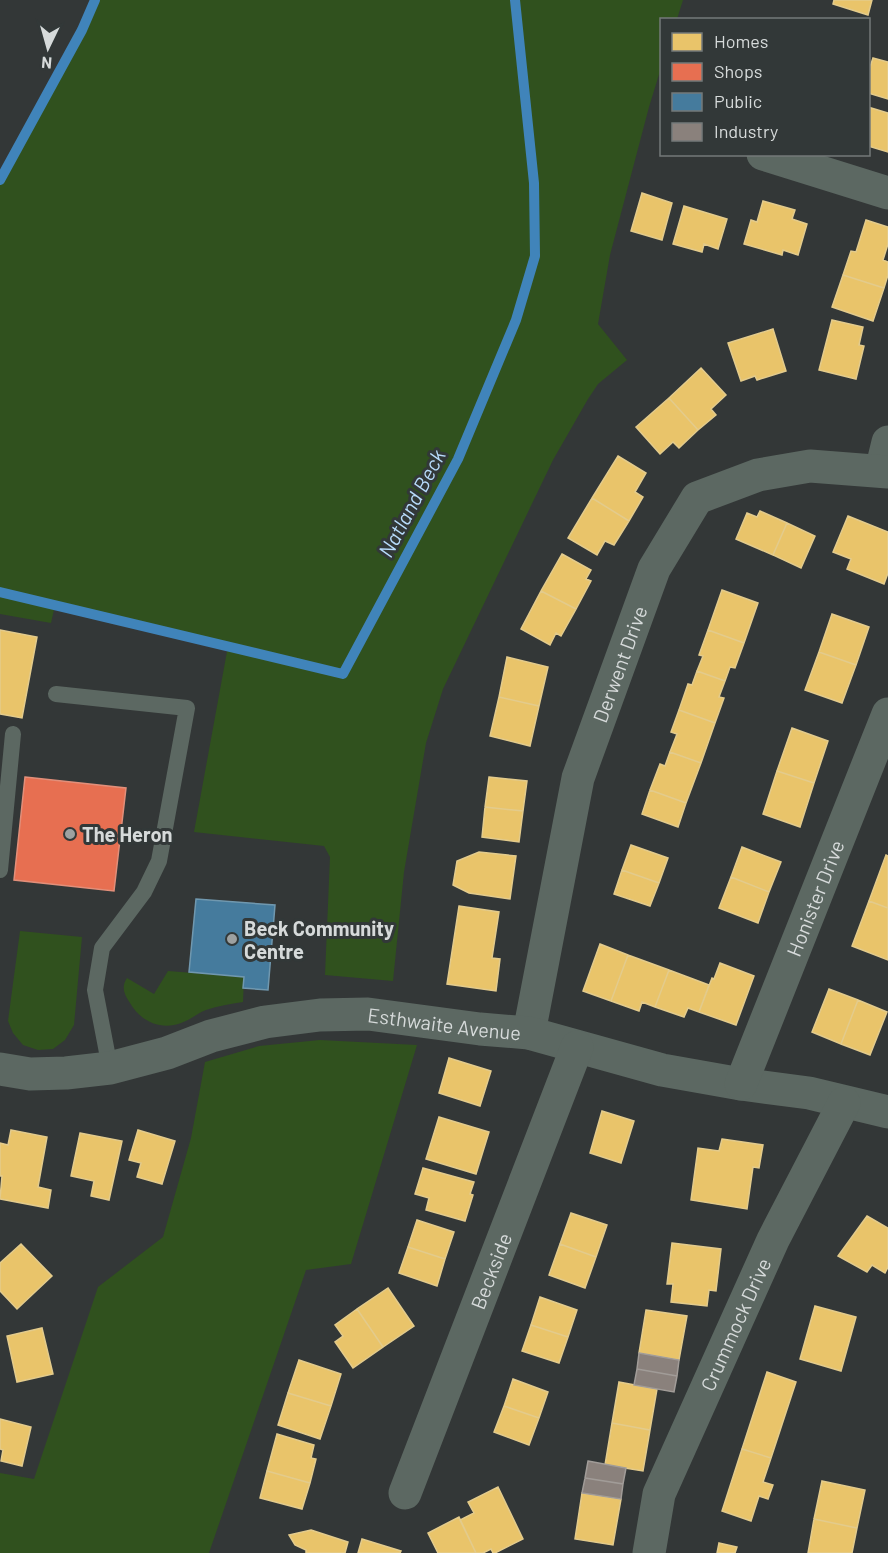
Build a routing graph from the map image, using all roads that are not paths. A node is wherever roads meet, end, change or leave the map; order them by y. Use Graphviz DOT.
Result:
graph roads {
  1 [pos="769,156"];
  2 [pos="888,193"];
  3 [pos="886,462"];
  4 [pos="56,694"];
  5 [pos="888,714"];
  6 [pos="13,734"];
  7 [pos="0,870"];
  8 [pos="529,1033"];
  9 [pos="577,1047"];
  10 [pos="110,1068"];
  11 [pos="0,1069"];
  12 [pos="741,1084"];
  13 [pos="844,1103"];
  14 [pos="888,1112"];
  15 [pos="405,1493"];
  16 [pos="649,1553"];
  1 -- 2 [label="street"];
  3 -- 8 [label="street, Derwent Drive"];
  4 -- 10 [label="lane"];
  5 -- 12 [label="street, Honister Drive"];
  6 -- 7 [label="lane"];
  8 -- 9 [label="street, Esthwaite Avenue"];
  8 -- 10 [label="street, Esthwaite Avenue"];
  9 -- 12 [label="street, Esthwaite Avenue"];
  9 -- 15 [label="street, Beckside"];
  10 -- 11 [label="street, Esthwaite Avenue"];
  12 -- 13 [label="street, Esthwaite Avenue"];
  13 -- 14 [label="street, Esthwaite Avenue"];
  13 -- 16 [label="street, Crummock Drive"];
}
